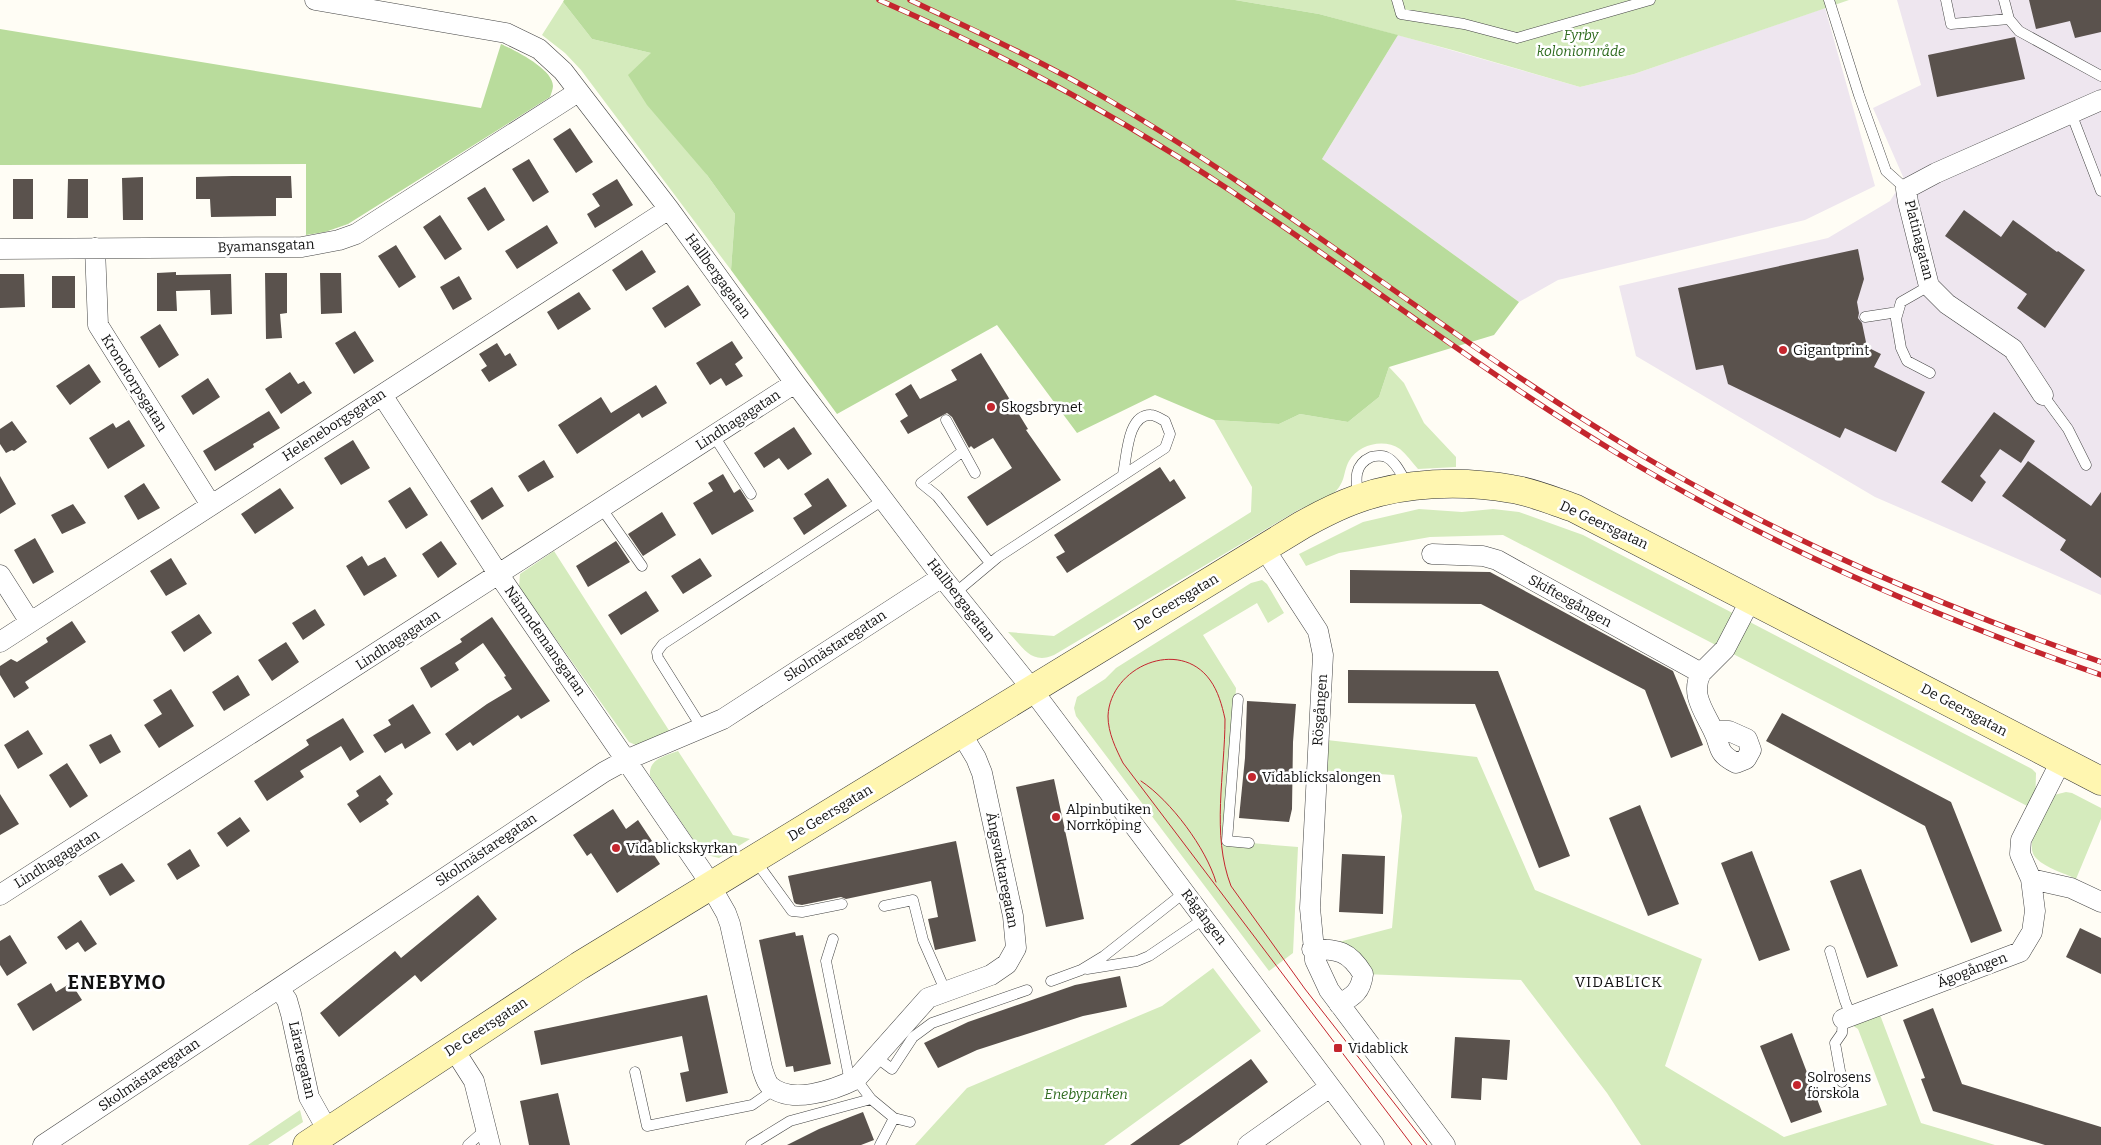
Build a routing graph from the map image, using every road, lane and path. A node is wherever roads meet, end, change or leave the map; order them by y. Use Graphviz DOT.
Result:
graph roads {
  1 [pos="315,0"];
  2 [pos="1397,0"];
  3 [pos="1650,0"];
  4 [pos="1829,0"];
  5 [pos="1946,0"];
  6 [pos="2004,0"];
  7 [pos="2009,19"];
  8 [pos="2101,75"];
  9 [pos="578,92"];
  10 [pos="2101,100"];
  11 [pos="2071,113"];
  12 [pos="1906,188"];
  13 [pos="2101,191"];
  14 [pos="669,209"];
  15 [pos="95,248"];
  16 [pos="0,249"];
  17 [pos="1929,286"];
  18 [pos="1898,312"];
  19 [pos="1865,318"];
  20 [pos="1930,373"];
  21 [pos="796,384"];
  22 [pos="382,395"];
  23 [pos="2043,395"];
  24 [pos="946,420"];
  25 [pos="714,436"];
  26 [pos="963,451"];
  27 [pos="2086,465"];
  28 [pos="975,473"];
  29 [pos="1124,474"];
  30 [pos="1409,487"];
  31 [pos="751,494"];
  32 [pos="1358,498"];
  33 [pos="883,500"];
  34 [pos="211,505"];
  35 [pos="602,509"];
  36 [pos="1264,548"];
  37 [pos="1432,554"];
  38 [pos="990,563"];
  39 [pos="642,566"];
  40 [pos="0,575"];
  41 [pos="499,575"];
  42 [pos="942,577"];
  43 [pos="955,593"];
  44 [pos="1751,599"];
  45 [pos="30,622"];
  46 [pos="0,642"];
  47 [pos="1701,673"];
  48 [pos="1032,690"];
  49 [pos="1238,699"];
  50 [pos="702,728"];
  51 [pos="1714,731"];
  52 [pos="961,733"];
  53 [pos="626,760"];
  54 [pos="2061,761"];
  55 [pos="2101,782"];
  56 [pos="1249,843"];
  57 [pos="755,859"];
  58 [pos="2031,879"];
  59 [pos="711,886"];
  60 [pos="1185,892"];
  61 [pos="0,895"];
  62 [pos="2101,902"];
  63 [pos="842,904"];
  64 [pos="884,906"];
  65 [pos="1205,918"];
  66 [pos="834,939"];
  67 [pos="1312,949"];
  68 [pos="1830,951"];
  69 [pos="1081,970"];
  70 [pos="1051,981"];
  71 [pos="279,988"];
  72 [pos="945,990"];
  73 [pos="1027,990"];
  74 [pos="1339,1004"];
  75 [pos="918,1008"];
  76 [pos="1847,1018"];
  77 [pos="932,1023"];
  78 [pos="453,1048"];
  79 [pos="876,1057"];
  80 [pos="635,1072"];
  81 [pos="853,1081"];
  82 [pos="1842,1082"];
  83 [pos="1330,1087"];
  84 [pos="775,1089"];
  85 [pos="871,1099"];
  86 [pos="894,1118"];
  87 [pos="910,1122"];
  88 [pos="488,1137"];
  89 [pos="318,1138"];
  90 [pos="43,1145"];
  91 [pos="468,1145"];
  92 [pos="751,1145"];
  93 [pos="880,1145"];
  94 [pos="1248,1145"];
  95 [pos="1374,1145"];
  96 [pos="1445,1145"];
  1 -- 9 [label="street, Hallbergagatan"];
  2 -- 3 [label="lane"];
  4 -- 12 [label="lane"];
  5 -- 7 [label="lane"];
  6 -- 7 [label="lane"];
  7 -- 8 [label="lane"];
  9 -- 14 [label="street, Hallbergagatan"];
  9 -- 15 [label="street, Byamansgatan"];
  10 -- 11 [label="street, Platinagatan"];
  11 -- 12 [label="street, Platinagatan"];
  11 -- 13 [label="lane"];
  12 -- 17 [label="street, Platinagatan"];
  14 -- 21 [label="street, Hallbergagatan"];
  14 -- 22 [label="street, Heleneborgsgatan"];
  15 -- 16 [label="street, Byamansgatan"];
  15 -- 34 [label="street, Kronotorpsgatan"];
  17 -- 18 [label="lane"];
  17 -- 23 [label="street, Platinagatan"];
  18 -- 19 [label="lane"];
  18 -- 20 [label="lane"];
  21 -- 25 [label="street, Lindhagagatan"];
  21 -- 33 [label="street, Hallbergagatan"];
  22 -- 34 [label="street, Heleneborgsgatan"];
  22 -- 41 [label="street, Nämndemansgatan"];
  23 -- 27 [label="lane"];
  24 -- 26 [label="lane"];
  25 -- 31 [label="lane"];
  25 -- 35 [label="street, Lindhagagatan"];
  26 -- 28 [label="lane"];
  26 -- 38 [label="lane"];
  29 -- 29 [label="lane"];
  29 -- 38 [label="lane"];
  30 -- 32 [label="main road, De Geersgatan"];
  30 -- 32 [label="lane"];
  30 -- 44 [label="main road, De Geersgatan"];
  32 -- 36 [label="main road, De Geersgatan"];
  33 -- 42 [label="street, Hallbergagatan"];
  33 -- 50 [label="lane"];
  34 -- 45 [label="street, Heleneborgsgatan"];
  35 -- 39 [label="lane"];
  35 -- 41 [label="street, Lindhagagatan"];
  36 -- 48 [label="main road, De Geersgatan"];
  36 -- 67 [label="street, Rösgången"];
  37 -- 47 [label="street, Skiftesgången"];
  38 -- 43 [label="lane"];
  40 -- 45 [label="street"];
  41 -- 53 [label="street, Nämndemansgatan"];
  41 -- 61 [label="street, Lindhagagatan"];
  42 -- 43 [label="street, Hallbergagatan"];
  42 -- 50 [label="street, Skolmästaregatan"];
  43 -- 48 [label="street, Hallbergagatan"];
  44 -- 47 [label="street"];
  44 -- 54 [label="main road, De Geersgatan"];
  45 -- 46 [label="street, Heleneborgsgatan"];
  47 -- 51 [label="street"];
  48 -- 52 [label="main road, De Geersgatan"];
  48 -- 60 [label="street, Rågången"];
  49 -- 56 [label="lane"];
  50 -- 53 [label="street, Skolmästaregatan"];
  52 -- 57 [label="main road, De Geersgatan"];
  52 -- 72 [label="street, Ängsvaktaregatan"];
  53 -- 59 [label="street, Nämndemansgatan"];
  53 -- 71 [label="street, Skolmästaregatan"];
  54 -- 55 [label="main road, De Geersgatan"];
  54 -- 58 [label="street, Ägogången"];
  57 -- 59 [label="main road, De Geersgatan"];
  57 -- 63 [label="lane"];
  58 -- 62 [label="street"];
  58 -- 76 [label="street, Ägogången"];
  59 -- 78 [label="main road, De Geersgatan"];
  59 -- 84 [label="street"];
  60 -- 65 [label="street, Rågången"];
  60 -- 69 [label="lane"];
  64 -- 72 [label="lane"];
  65 -- 69 [label="lane"];
  65 -- 83 [label="street, Rågången"];
  66 -- 81 [label="lane"];
  67 -- 74 [label="street, Rösgången"];
  67 -- 74 [label="street"];
  68 -- 76 [label="lane"];
  69 -- 70 [label="lane"];
  71 -- 89 [label="street, Läraregatan"];
  71 -- 90 [label="street, Skolmästaregatan"];
  72 -- 75 [label="street, Ängsvaktaregatan"];
  73 -- 77 [label="lane"];
  74 -- 96 [label="street, Rösgången"];
  75 -- 77 [label="lane"];
  75 -- 79 [label="street, Ängsvaktaregatan"];
  76 -- 82 [label="lane"];
  77 -- 79 [label="lane"];
  78 -- 88 [label="street"];
  78 -- 89 [label="main road, De Geersgatan"];
  79 -- 81 [label="street, Ängsvaktaregatan"];
  80 -- 84 [label="lane"];
  81 -- 84 [label="street, Ängsvaktaregatan"];
  81 -- 85 [label="lane"];
  83 -- 94 [label="street"];
  83 -- 95 [label="street, Rågången"];
  85 -- 86 [label="lane"];
  85 -- 92 [label="lane"];
  86 -- 87 [label="lane"];
  86 -- 93 [label="lane"];
  88 -- 91 [label="lane"];
}
